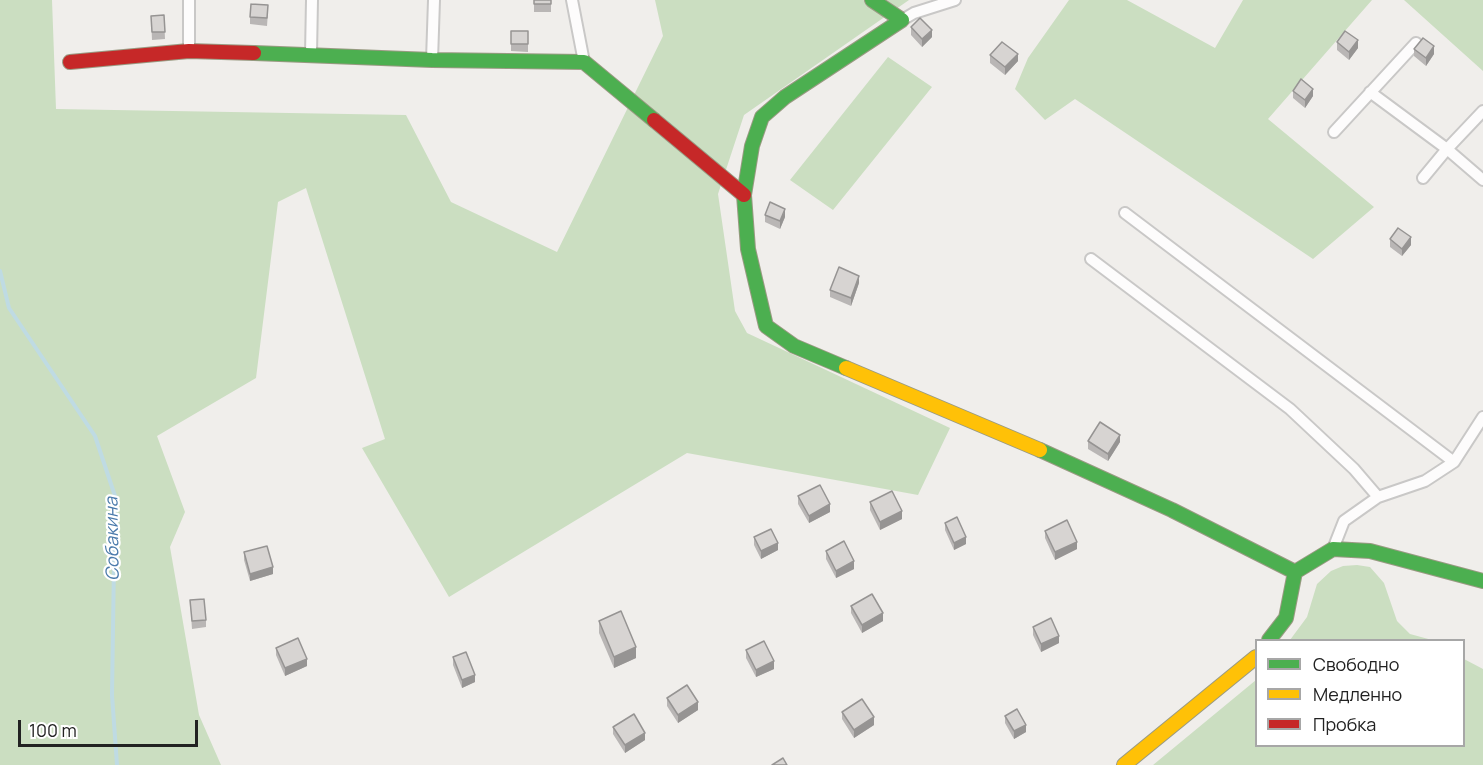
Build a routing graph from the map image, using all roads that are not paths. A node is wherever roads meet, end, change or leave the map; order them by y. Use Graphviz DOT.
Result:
graph roads {
  1 [pos="189,0"];
  2 [pos="312,0"];
  3 [pos="434,0"];
  4 [pos="572,0"];
  5 [pos="872,0"];
  6 [pos="955,0"];
  7 [pos="902,20"];
  8 [pos="1416,43"];
  9 [pos="189,51"];
  10 [pos="312,54"];
  11 [pos="432,60"];
  12 [pos="70,62"];
  13 [pos="584,62"];
  14 [pos="1370,92"];
  15 [pos="1483,111"];
  16 [pos="1334,132"];
  17 [pos="1447,149"];
  18 [pos="1423,178"];
  19 [pos="1483,180"];
  20 [pos="744,195"];
  21 [pos="1125,213"];
  22 [pos="1090,259"];
  23 [pos="1483,417"];
  24 [pos="1454,462"];
  25 [pos="1378,497"];
  26 [pos="1333,549"];
  27 [pos="1295,572"];
  28 [pos="1483,582"];
  29 [pos="1270,639"];
  30 [pos="1255,659"];
  31 [pos="1124,765"];
  1 -- 9 [label="street"];
  2 -- 10 [label="street"];
  3 -- 11 [label="street"];
  4 -- 13 [label="street"];
  5 -- 7 [label="street"];
  6 -- 7 [label="street"];
  7 -- 20 [label="street"];
  8 -- 14 [label="street"];
  9 -- 10 [label="street"];
  9 -- 12 [label="street"];
  10 -- 11 [label="street"];
  11 -- 13 [label="street"];
  13 -- 20 [label="street"];
  14 -- 16 [label="street"];
  14 -- 17 [label="street"];
  15 -- 17 [label="street"];
  17 -- 18 [label="street"];
  17 -- 19 [label="street"];
  20 -- 27 [label="street"];
  21 -- 24 [label="street"];
  22 -- 25 [label="street"];
  23 -- 24 [label="street"];
  24 -- 25 [label="street"];
  25 -- 26 [label="street"];
  26 -- 27 [label="street"];
  26 -- 28 [label="street"];
  27 -- 29 [label="street"];
  30 -- 31 [label="street"];
}
